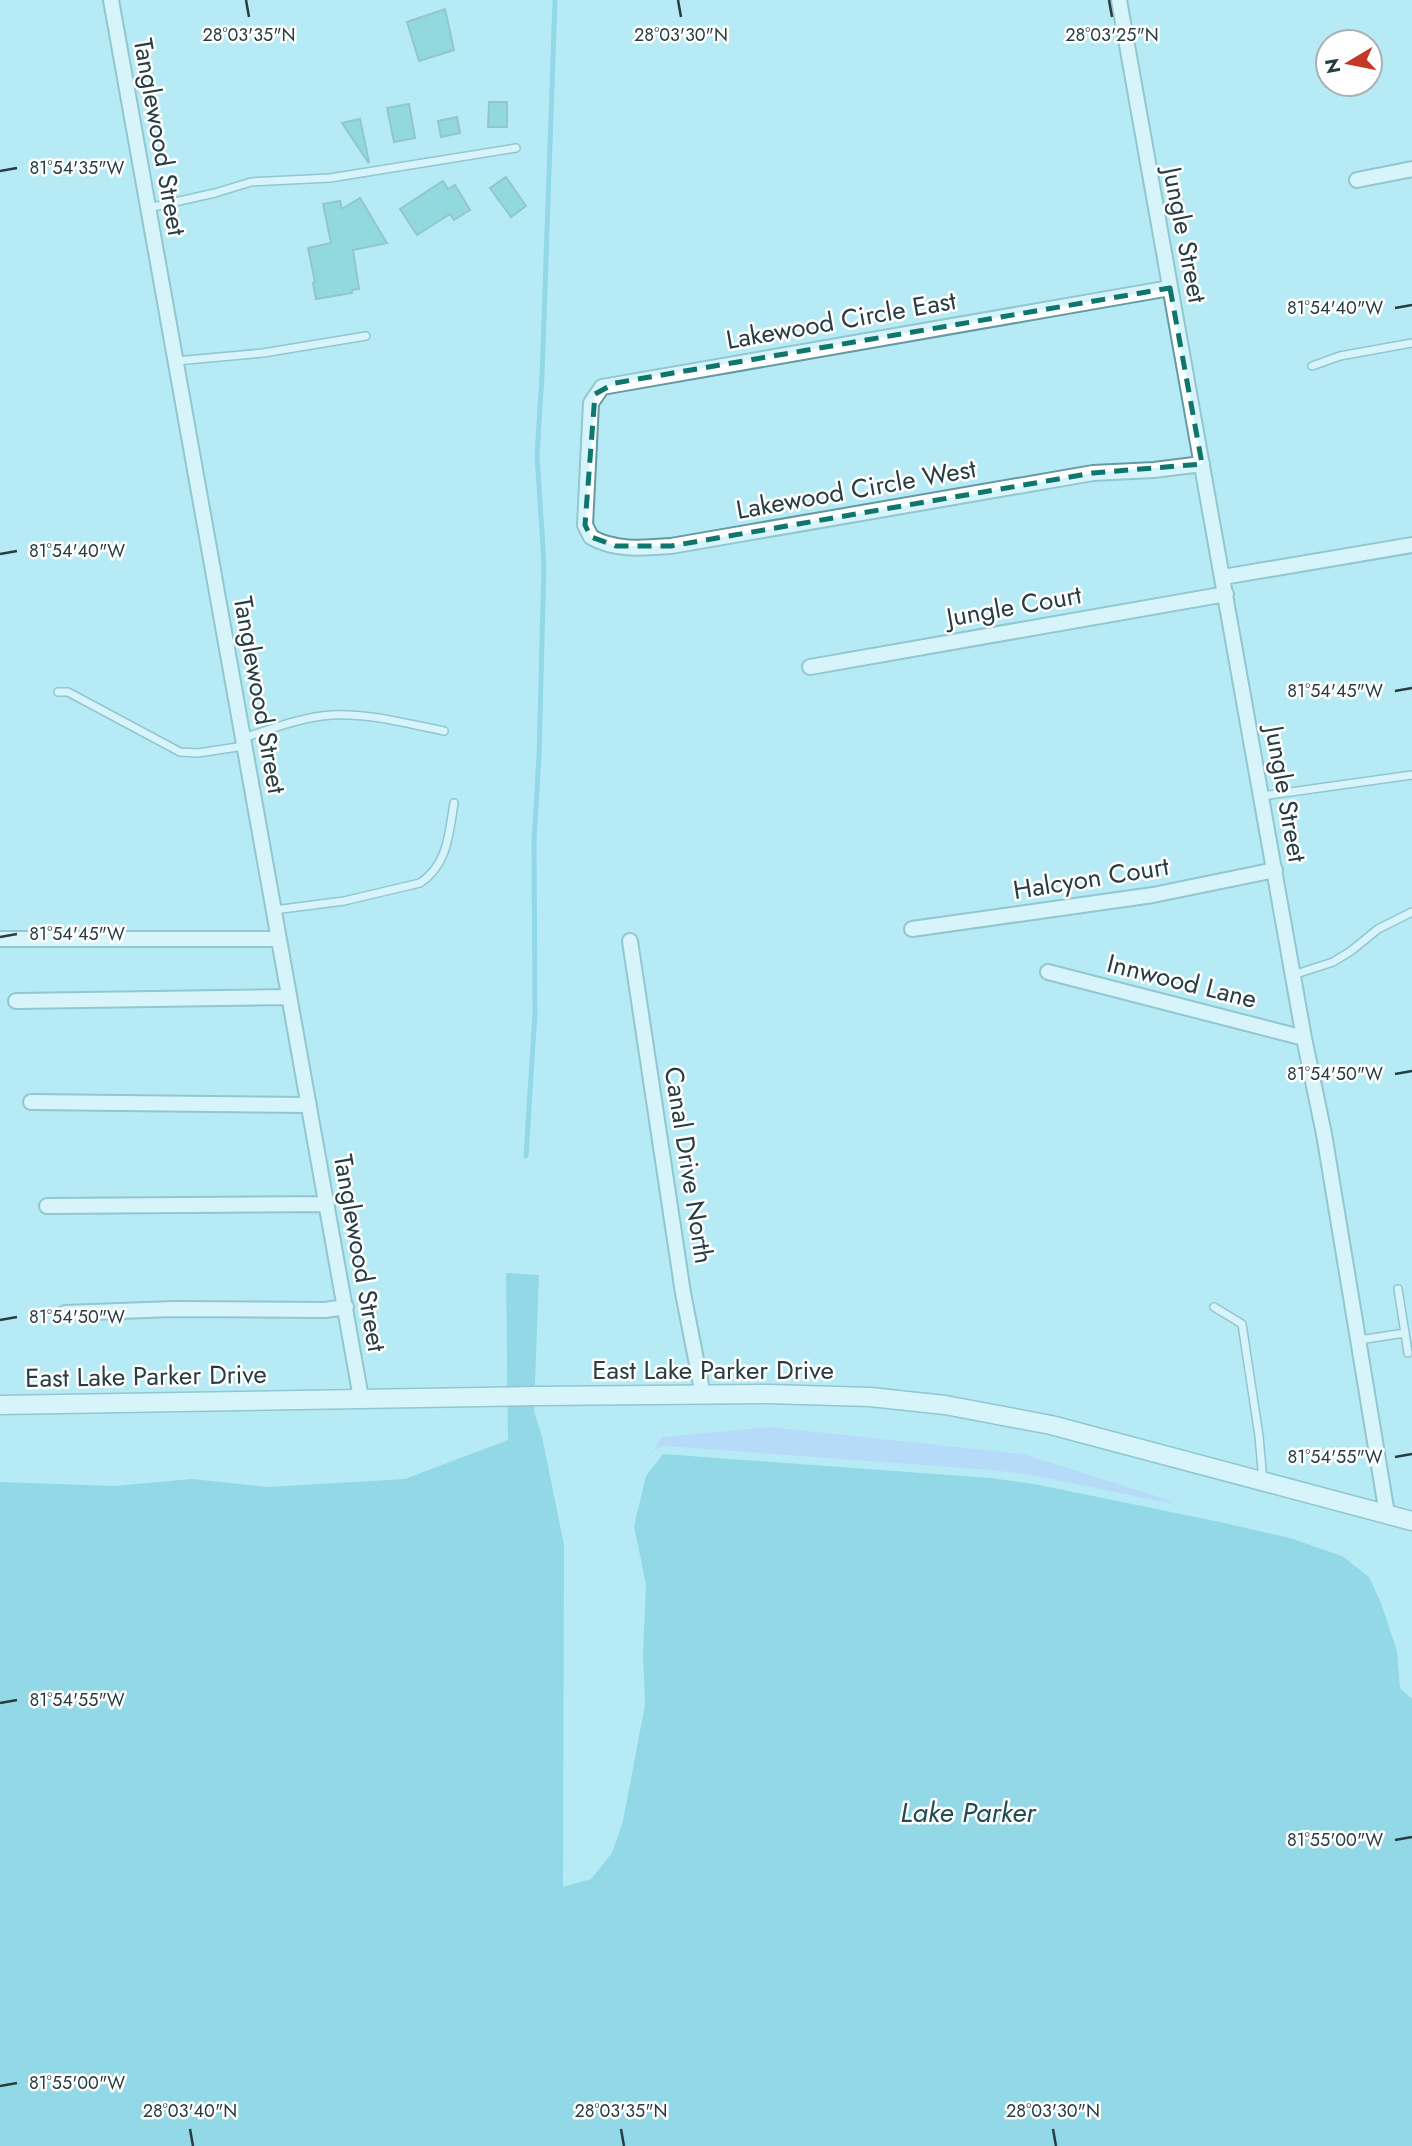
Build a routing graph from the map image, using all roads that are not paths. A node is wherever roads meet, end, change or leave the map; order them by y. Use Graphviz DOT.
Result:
graph roads {
  1 [pos="111,0"];
  2 [pos="1119,0"];
  3 [pos="516,148"];
  4 [pos="1412,169"];
  5 [pos="1357,180"];
  6 [pos="148,208"];
  7 [pos="1170,288"];
  8 [pos="366,336"];
  9 [pos="1412,343"];
  10 [pos="176,361"];
  11 [pos="1312,366"];
  12 [pos="1202,464"];
  13 [pos="587,467"];
  14 [pos="1412,545"];
  15 [pos="1223,577"];
  16 [pos="1226,594"];
  17 [pos="810,667"];
  18 [pos="58,692"];
  19 [pos="444,731"];
  20 [pos="244,742"];
  21 [pos="1412,775"];
  22 [pos="1262,796"];
  23 [pos="454,803"];
  24 [pos="1275,870"];
  25 [pos="274,909"];
  26 [pos="1412,912"];
  27 [pos="912,929"];
  28 [pos="0,939"];
  29 [pos="279,939"];
  30 [pos="630,941"];
  31 [pos="1048,972"];
  32 [pos="1293,975"];
  33 [pos="289,997"];
  34 [pos="16,1001"];
  35 [pos="1304,1038"];
  36 [pos="31,1102"];
  37 [pos="309,1105"];
  38 [pos="327,1204"];
  39 [pos="47,1206"];
  40 [pos="1398,1289"];
  41 [pos="346,1307"];
  42 [pos="1214,1307"];
  43 [pos="65,1313"];
  44 [pos="1405,1333"];
  45 [pos="1359,1340"];
  46 [pos="1408,1353"];
  47 [pos="703,1395"];
  48 [pos="361,1398"];
  49 [pos="0,1405"];
  50 [pos="1263,1481"];
  51 [pos="1388,1514"];
  52 [pos="1412,1521"];
  1 -- 6 [label="street, Tanglewood Street"];
  2 -- 7 [label="street, Jungle Street"];
  3 -- 6 [label="lane"];
  4 -- 5 [label="street"];
  6 -- 10 [label="street, Tanglewood Street"];
  7 -- 12 [label="street, Jungle Street"];
  7 -- 13 [label="street, Lakewood Circle East"];
  8 -- 10 [label="lane"];
  9 -- 11 [label="lane"];
  10 -- 20 [label="street, Tanglewood Street"];
  12 -- 13 [label="street, Lakewood Circle West"];
  12 -- 15 [label="street, Jungle Street"];
  14 -- 15 [label="street"];
  15 -- 16 [label="street, Jungle Street"];
  16 -- 17 [label="street, Jungle Court"];
  16 -- 22 [label="street, Jungle Street"];
  18 -- 20 [label="lane"];
  19 -- 20 [label="lane"];
  20 -- 25 [label="street, Tanglewood Street"];
  21 -- 22 [label="lane"];
  22 -- 24 [label="street, Jungle Street"];
  23 -- 25 [label="lane"];
  24 -- 27 [label="street, Halcyon Court"];
  24 -- 32 [label="street, Jungle Street"];
  25 -- 29 [label="street, Tanglewood Street"];
  26 -- 32 [label="lane"];
  28 -- 29 [label="street"];
  29 -- 33 [label="street, Tanglewood Street"];
  30 -- 47 [label="street, Canal Drive North"];
  31 -- 35 [label="street, Innwood Lane"];
  32 -- 35 [label="street, Jungle Street"];
  33 -- 34 [label="street"];
  33 -- 37 [label="street, Tanglewood Street"];
  35 -- 45 [label="street, Jungle Street"];
  36 -- 37 [label="street"];
  37 -- 38 [label="street, Tanglewood Street"];
  38 -- 39 [label="street"];
  38 -- 41 [label="street, Tanglewood Street"];
  40 -- 44 [label="lane"];
  41 -- 43 [label="street"];
  41 -- 48 [label="street, Tanglewood Street"];
  42 -- 50 [label="lane"];
  44 -- 45 [label="lane"];
  44 -- 46 [label="lane"];
  45 -- 51 [label="street, Jungle Street"];
  47 -- 48 [label="street, East Lake Parker Drive"];
  47 -- 50 [label="street, East Lake Parker Drive"];
  48 -- 49 [label="street, East Lake Parker Drive"];
  50 -- 51 [label="street, East Lake Parker Drive"];
  51 -- 52 [label="street, East Lake Parker Drive"];
}
